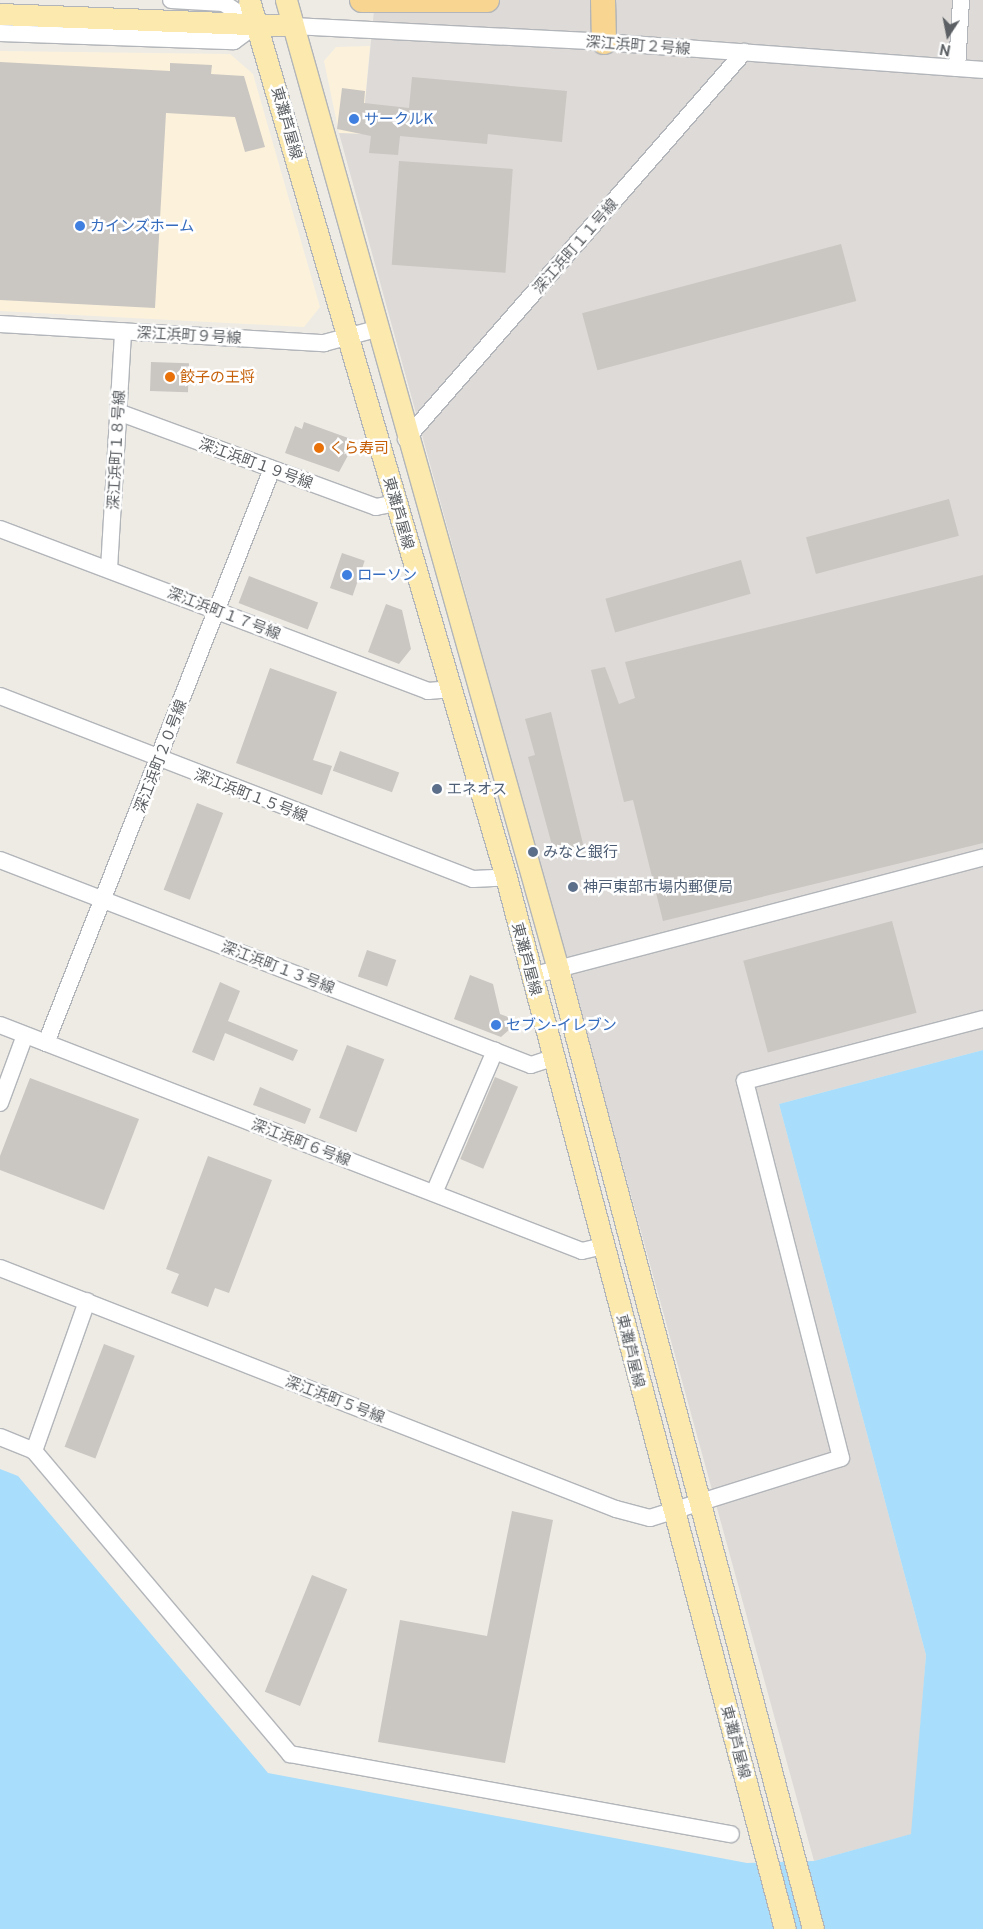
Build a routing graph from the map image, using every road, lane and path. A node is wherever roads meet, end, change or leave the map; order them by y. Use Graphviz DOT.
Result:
graph roads {
  1 [pos="171,0"];
  2 [pos="249,0"];
  3 [pos="286,0"];
  4 [pos="362,0"];
  5 [pos="487,0"];
  6 [pos="603,0"];
  7 [pos="961,0"];
  8 [pos="0,14"];
  9 [pos="256,25"];
  10 [pos="293,26"];
  11 [pos="0,33"];
  12 [pos="604,42"];
  13 [pos="744,52"];
  14 [pos="957,68"];
  15 [pos="983,70"];
  16 [pos="0,324"];
  17 [pos="376,329"];
  18 [pos="123,331"];
  19 [pos="350,337"];
  20 [pos="118,412"];
  21 [pos="406,439"];
  22 [pos="272,469"];
  23 [pos="396,503"];
  24 [pos="0,529"];
  25 [pos="109,569"];
  26 [pos="216,610"];
  27 [pos="449,689"];
  28 [pos="0,696"];
  29 [pos="158,760"];
  30 [pos="983,857"];
  31 [pos="0,860"];
  32 [pos="506,877"];
  33 [pos="104,900"];
  34 [pos="558,969"];
  35 [pos="530,976"];
  36 [pos="983,1019"];
  37 [pos="0,1025"];
  38 [pos="25,1035"];
  39 [pos="46,1043"];
  40 [pos="495,1051"];
  41 [pos="556,1057"];
  42 [pos="0,1103"];
  43 [pos="434,1193"];
  44 [pos="604,1246"];
  45 [pos="0,1268"];
  46 [pos="86,1301"];
  47 [pos="0,1438"];
  48 [pos="34,1451"];
  49 [pos="699,1502"];
  50 [pos="672,1511"];
  51 [pos="731,1834"];
  52 [pos="785,1929"];
  53 [pos="813,1929"];
  1 -- 9 [label="street"];
  2 -- 9 [label="main road, 東灘芦屋線"];
  3 -- 10 [label="main road, 東灘芦屋線"];
  4 -- 5 [label="highway"];
  6 -- 12 [label="highway"];
  7 -- 14 [label="street"];
  8 -- 9 [label="main road"];
  9 -- 10 [label="main road"];
  9 -- 11 [label="street"];
  9 -- 19 [label="main road, 東灘芦屋線"];
  10 -- 12 [label="street, 深江浜町２号線"];
  10 -- 17 [label="main road, 東灘芦屋線"];
  12 -- 13 [label="street, 深江浜町２号線"];
  13 -- 14 [label="street, 深江浜町２号線"];
  13 -- 21 [label="street, 深江浜町１１号線"];
  14 -- 15 [label="street, 深江浜町２号線"];
  16 -- 18 [label="street, 深江浜町９号線"];
  17 -- 19 [label="street, 深江浜町９号線"];
  17 -- 21 [label="main road, 東灘芦屋線"];
  18 -- 19 [label="street, 深江浜町９号線"];
  18 -- 20 [label="street, 深江浜町１８号線"];
  19 -- 23 [label="main road, 東灘芦屋線"];
  20 -- 22 [label="street, 深江浜町１９号線"];
  20 -- 25 [label="street, 深江浜町１８号線"];
  21 -- 34 [label="main road, 東灘芦屋線"];
  22 -- 23 [label="street, 深江浜町１９号線"];
  22 -- 26 [label="street, 深江浜町２０号線"];
  23 -- 27 [label="main road, 東灘芦屋線"];
  24 -- 25 [label="street, 深江浜町１７号線"];
  25 -- 26 [label="street, 深江浜町１７号線"];
  26 -- 27 [label="street, 深江浜町１７号線"];
  26 -- 29 [label="street, 深江浜町２０号線"];
  27 -- 32 [label="main road, 東灘芦屋線"];
  28 -- 29 [label="street, 深江浜町１５号線"];
  29 -- 32 [label="street, 深江浜町１５号線"];
  29 -- 33 [label="street, 深江浜町２０号線"];
  30 -- 34 [label="street"];
  31 -- 33 [label="street, 深江浜町１３号線"];
  32 -- 35 [label="main road, 東灘芦屋線"];
  33 -- 39 [label="street, 深江浜町２０号線"];
  33 -- 40 [label="street, 深江浜町１３号線"];
  34 -- 35 [label="street"];
  34 -- 49 [label="main road, 東灘芦屋線"];
  35 -- 41 [label="main road, 東灘芦屋線"];
  36 -- 49 [label="street, 深江浜町５号線"];
  37 -- 38 [label="street, 深江浜町６号線"];
  38 -- 39 [label="street, 深江浜町６号線"];
  38 -- 42 [label="street"];
  39 -- 43 [label="street, 深江浜町６号線"];
  40 -- 41 [label="street, 深江浜町１３号線"];
  40 -- 43 [label="street"];
  41 -- 44 [label="main road, 東灘芦屋線"];
  43 -- 44 [label="street, 深江浜町６号線"];
  44 -- 50 [label="main road, 東灘芦屋線"];
  45 -- 46 [label="street, 深江浜町５号線"];
  46 -- 48 [label="street"];
  46 -- 50 [label="street, 深江浜町５号線"];
  47 -- 48 [label="street"];
  48 -- 51 [label="street"];
  49 -- 50 [label="street, 深江浜町５号線"];
  49 -- 53 [label="main road, 東灘芦屋線"];
  50 -- 52 [label="main road, 東灘芦屋線"];
}
